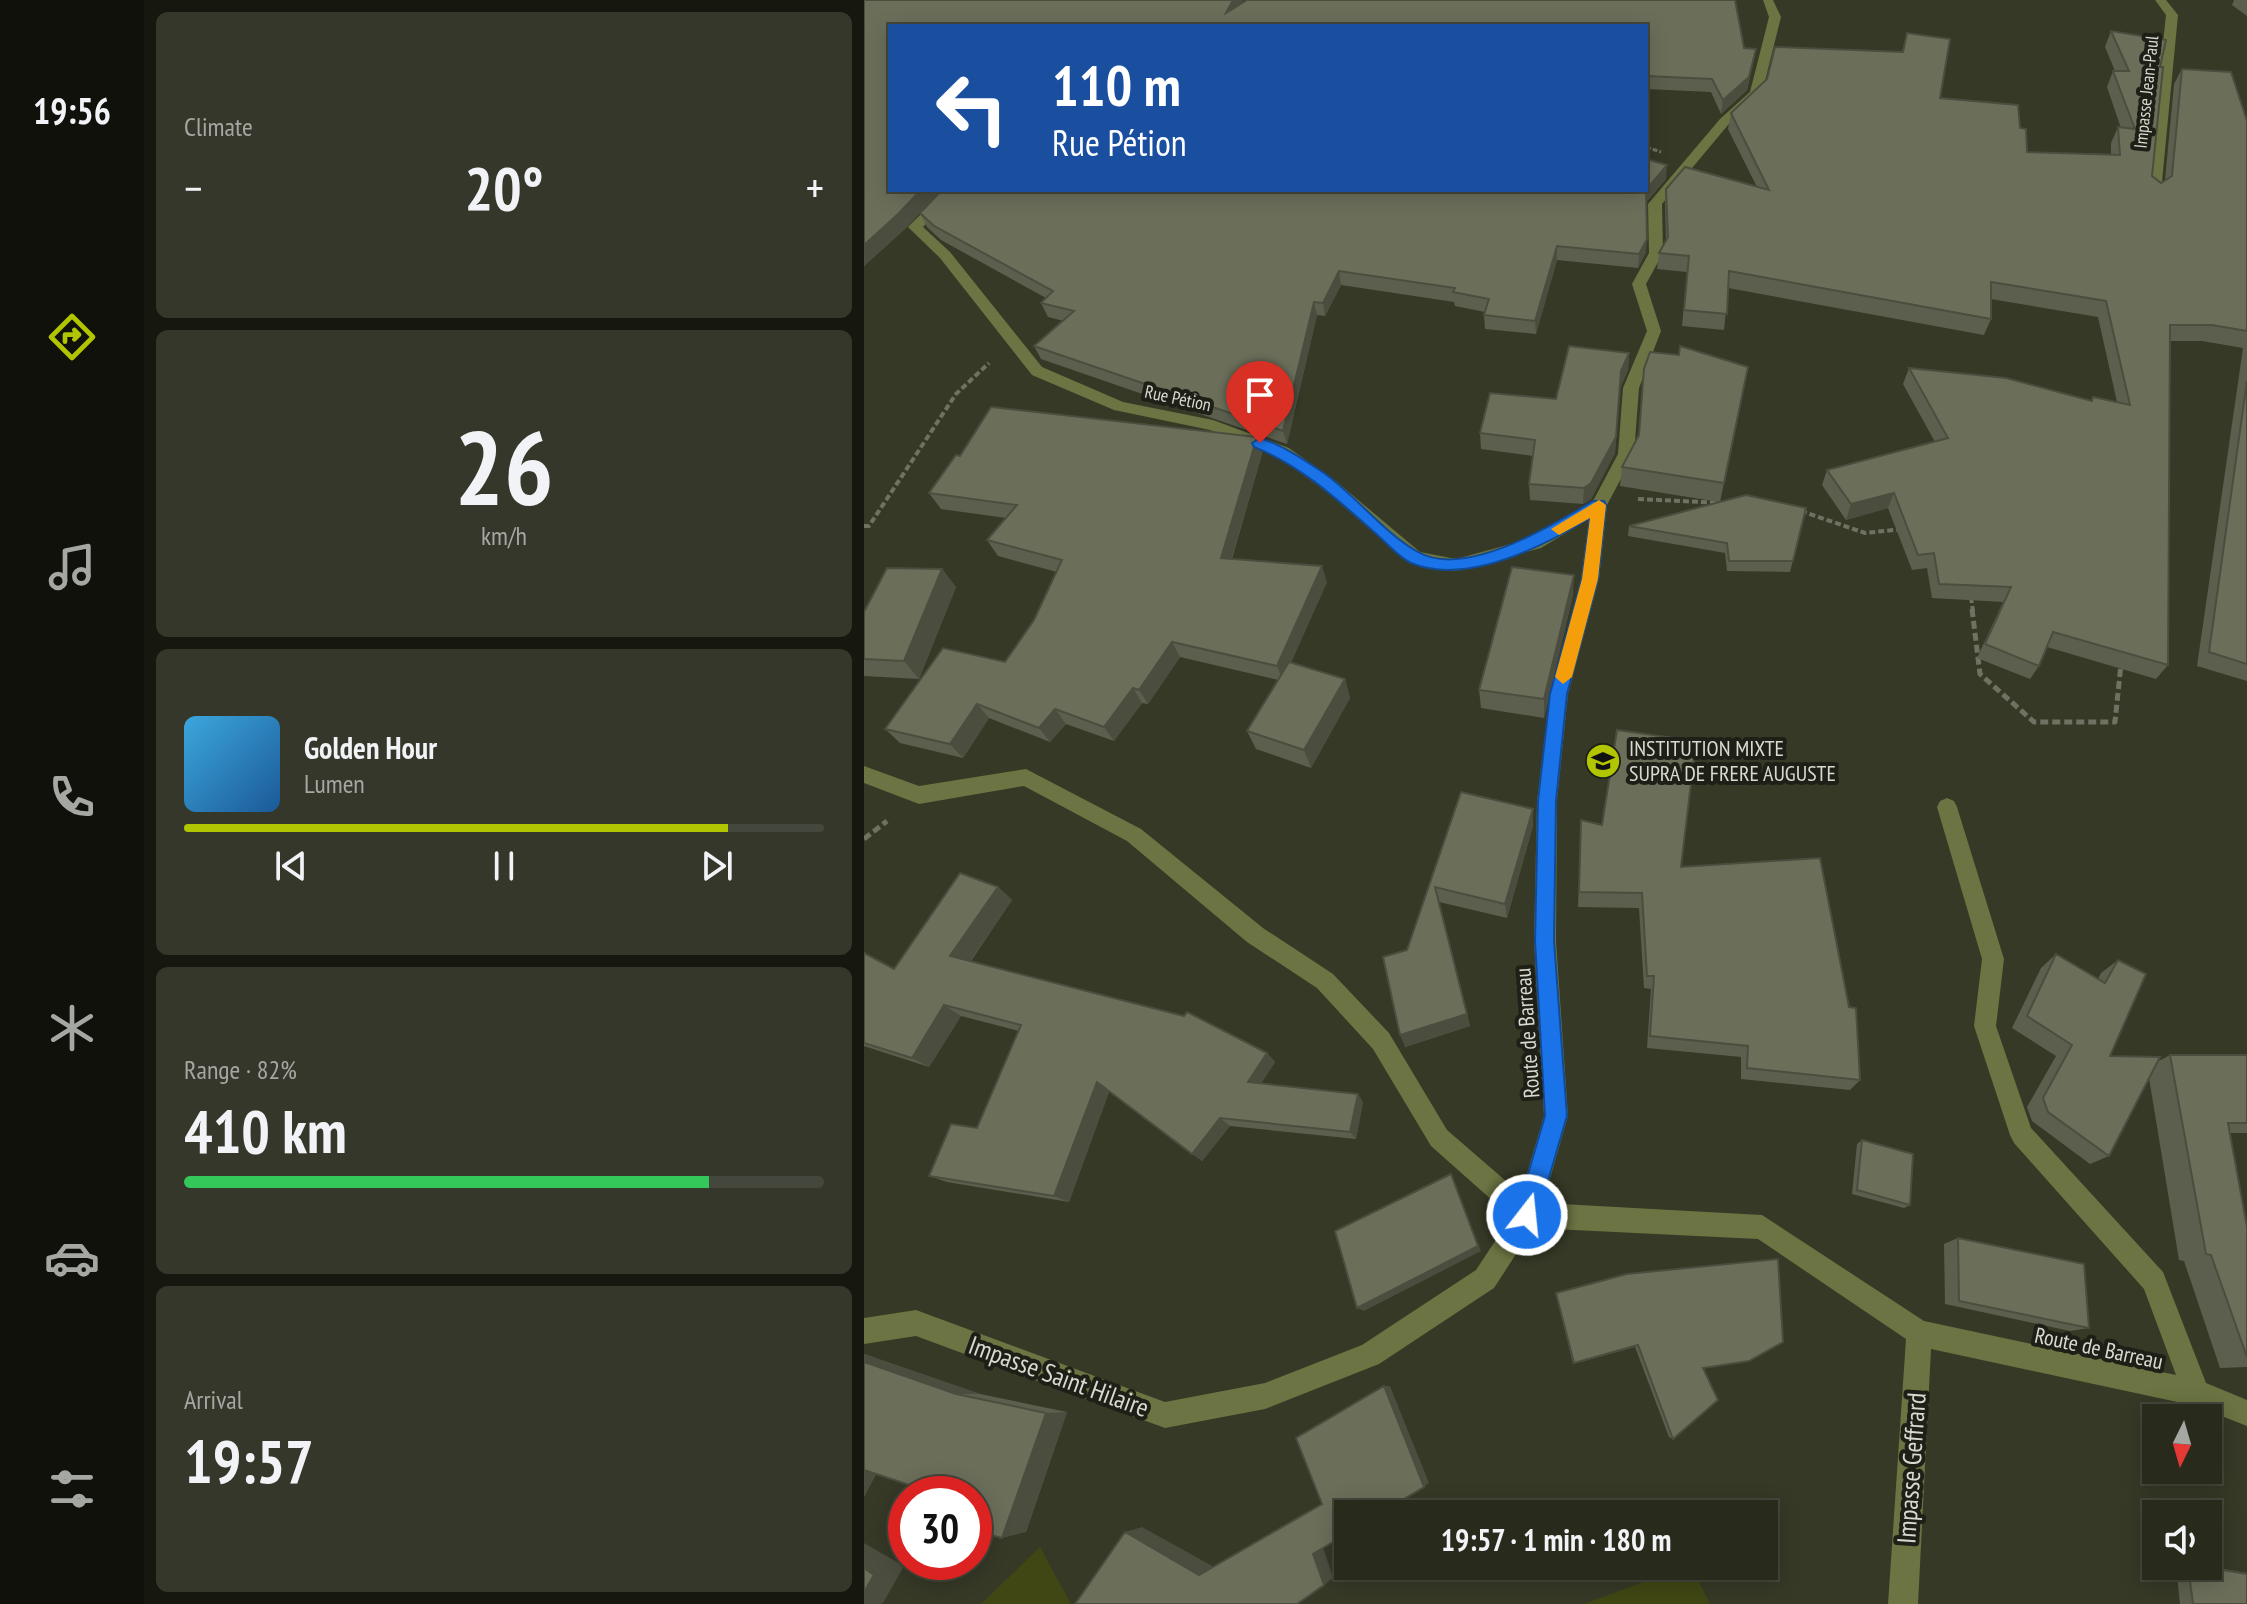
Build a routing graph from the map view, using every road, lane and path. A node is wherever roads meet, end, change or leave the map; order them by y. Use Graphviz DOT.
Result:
graph roads {
  1 [pos="1768,0"];
  2 [pos="2160,0"];
  3 [pos="950,192"];
  4 [pos="2154,192"];
  5 [pos="1013,340"];
  6 [pos="1600,502"];
  7 [pos="1724,503"];
  8 [pos="1797,511"];
  9 [pos="864,526"];
  10 [pos="1906,529"];
  11 [pos="1970,588"];
  12 [pos="2121,661"];
  13 [pos="864,774"];
  14 [pos="1947,807"];
  15 [pos="1527,1215"];
  16 [pos="864,1331"];
  17 [pos="1919,1333"];
  18 [pos="2196,1393"];
  19 [pos="2247,1413"];
  20 [pos="1903,1604"];
  1 -- 6 [label="street, Route de Barreau"];
  2 -- 4 [label="street, Impasse Jean-Paul"];
  3 -- 5 [label="street, Rue Pétion"];
  5 -- 6 [label="street, Rue Pétion"];
  5 -- 9 [label="path"];
  6 -- 7 [label="path"];
  6 -- 15 [label="street, Route de Barreau"];
  8 -- 10 [label="path"];
  11 -- 12 [label="path"];
  13 -- 15 [label="street"];
  14 -- 18 [label="street"];
  15 -- 16 [label="street, Impasse Saint Hilaire"];
  15 -- 17 [label="street, Route de Barreau"];
  17 -- 18 [label="street, Route de Barreau"];
  17 -- 20 [label="street, Impasse Geffrard"];
  18 -- 19 [label="street, Route de Barreau"];
}
